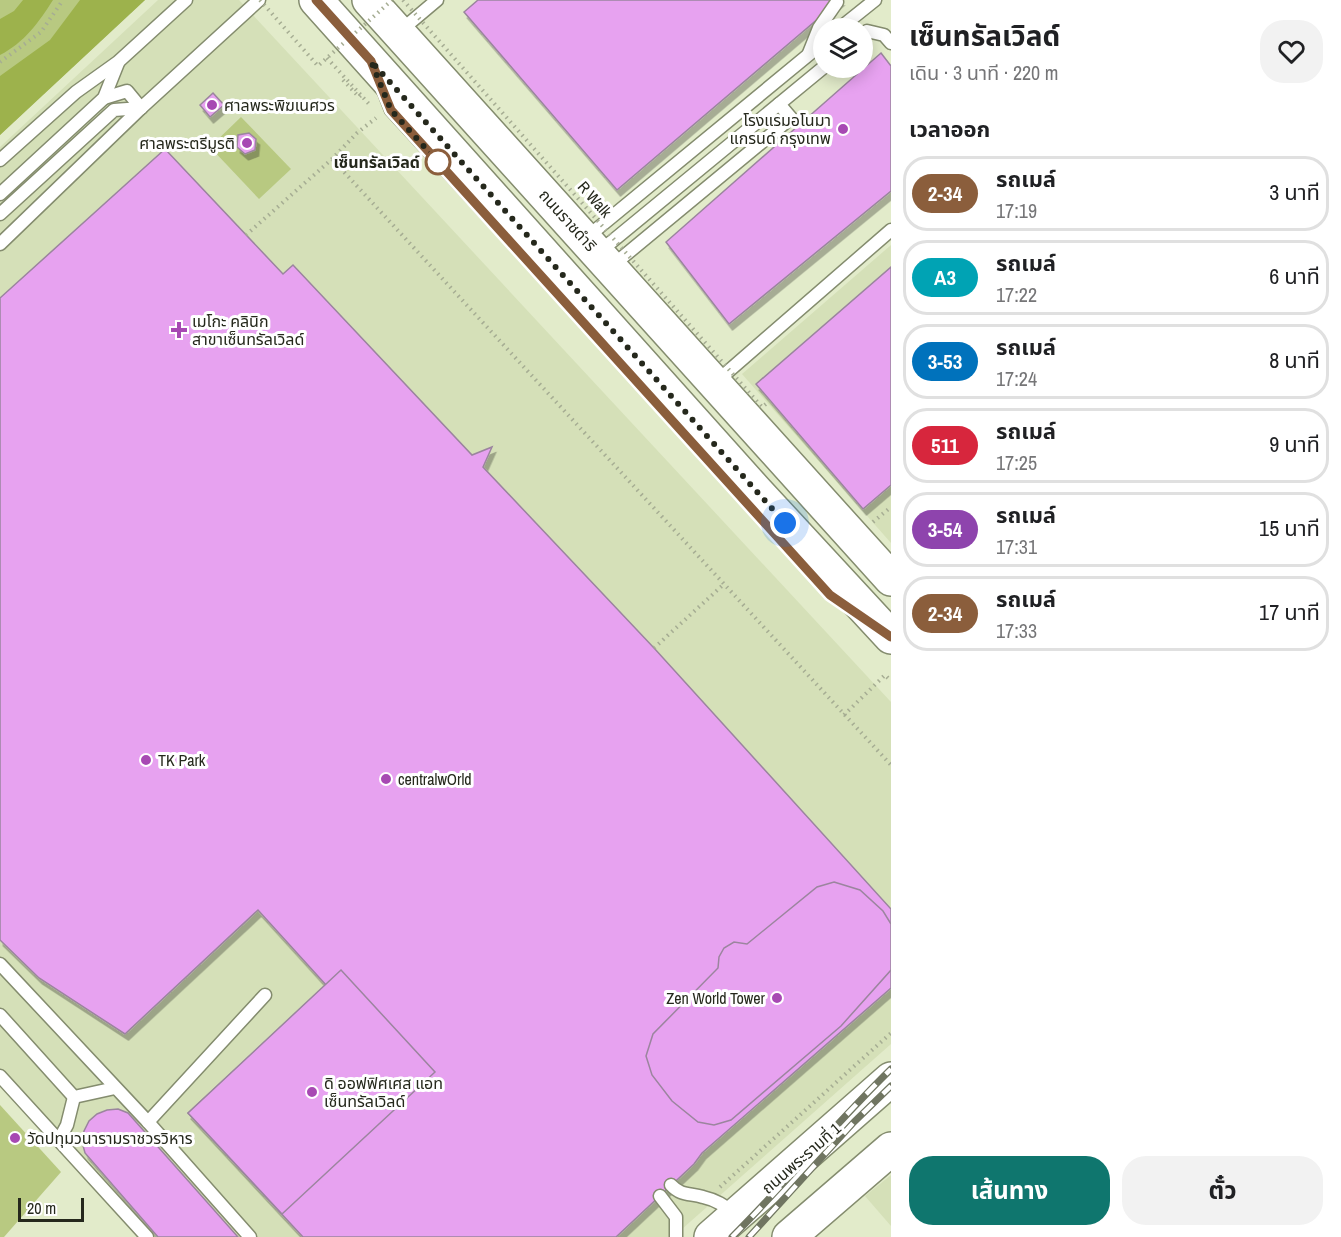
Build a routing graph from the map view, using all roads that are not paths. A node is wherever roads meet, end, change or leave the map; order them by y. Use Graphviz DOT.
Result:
graph roads {
  1 [pos="186,0"];
  2 [pos="259,0"];
  3 [pos="316,0"];
  4 [pos="369,0"];
  5 [pos="380,0"];
  6 [pos="437,0"];
  7 [pos="875,0"];
  8 [pos="837,2"];
  9 [pos="852,18"];
  10 [pos="401,30"];
  11 [pos="873,32"];
  12 [pos="891,43"];
  13 [pos="813,50"];
  14 [pos="808,54"];
  15 [pos="371,61"];
  16 [pos="118,62"];
  17 [pos="813,76"];
  18 [pos="104,99"];
  19 [pos="778,104"];
  20 [pos="141,108"];
  21 [pos="0,160"];
  22 [pos="0,194"];
  23 [pos="0,214"];
  24 [pos="891,230"];
  25 [pos="509,240"];
  26 [pos="0,243"];
  27 [pos="601,251"];
  28 [pos="554,266"];
  29 [pos="579,294"];
  30 [pos="718,381"];
  31 [pos="684,410"];
  32 [pos="891,579"];
  33 [pos="840,601"];
  34 [pos="890,635"];
  35 [pos="0,964"];
  36 [pos="266,995"];
  37 [pos="0,1016"];
  38 [pos="0,1076"];
  39 [pos="891,1078"];
  40 [pos="116,1088"];
  41 [pos="74,1096"];
  42 [pos="148,1122"];
  43 [pos="59,1140"];
  44 [pos="888,1157"];
  45 [pos="671,1185"];
  46 [pos="660,1196"];
  47 [pos="736,1215"];
  48 [pos="147,1237"];
  49 [pos="250,1237"];
  50 [pos="676,1237"];
  51 [pos="711,1237"];
  52 [pos="789,1237"];
  1 -- 16 [label="lane"];
  2 -- 20 [label="lane"];
  3 -- 15 [label="main road"];
  4 -- 10 [label="main road, ถนนราชดำริ"];
  5 -- 10 [label="lane, ถนนราชดำริ"];
  6 -- 10 [label="lane"];
  7 -- 9 [label="lane"];
  8 -- 14 [label="lane"];
  10 -- 27 [label="main road, ถนนราชดำริ"];
  11 -- 12 [label="lane"];
  13 -- 14 [label="lane"];
  14 -- 27 [label="lane"];
  15 -- 25 [label="lane"];
  15 -- 28 [label="main road"];
  16 -- 18 [label="lane"];
  16 -- 21 [label="lane"];
  17 -- 19 [label="lane"];
  18 -- 20 [label="lane"];
  18 -- 22 [label="lane"];
  19 -- 27 [label="lane"];
  19 -- 27 [label="lane"];
  20 -- 23 [label="lane"];
  20 -- 26 [label="lane"];
  24 -- 30 [label="lane"];
  27 -- 28 [label="main road"];
  27 -- 29 [label="main road"];
  27 -- 30 [label="main road, ถนนราชดำริ"];
  28 -- 29 [label="main road"];
  29 -- 31 [label="main road"];
  30 -- 31 [label="main road"];
  30 -- 32 [label="main road, ถนนราชดำริ"];
  31 -- 34 [label="main road"];
  33 -- 34 [label="lane"];
  35 -- 40 [label="lane"];
  36 -- 42 [label="lane"];
  37 -- 41 [label="lane"];
  38 -- 43 [label="lane"];
  39 -- 47 [label="main road, ถนนพระรามที่ 1"];
  40 -- 41 [label="lane"];
  40 -- 42 [label="lane"];
  41 -- 43 [label="lane"];
  42 -- 49 [label="lane"];
  43 -- 48 [label="lane"];
  44 -- 52 [label="main road"];
  45 -- 47 [label="lane"];
  46 -- 50 [label="lane"];
  47 -- 51 [label="main road, ถนนพระรามที่ 1"];
}
